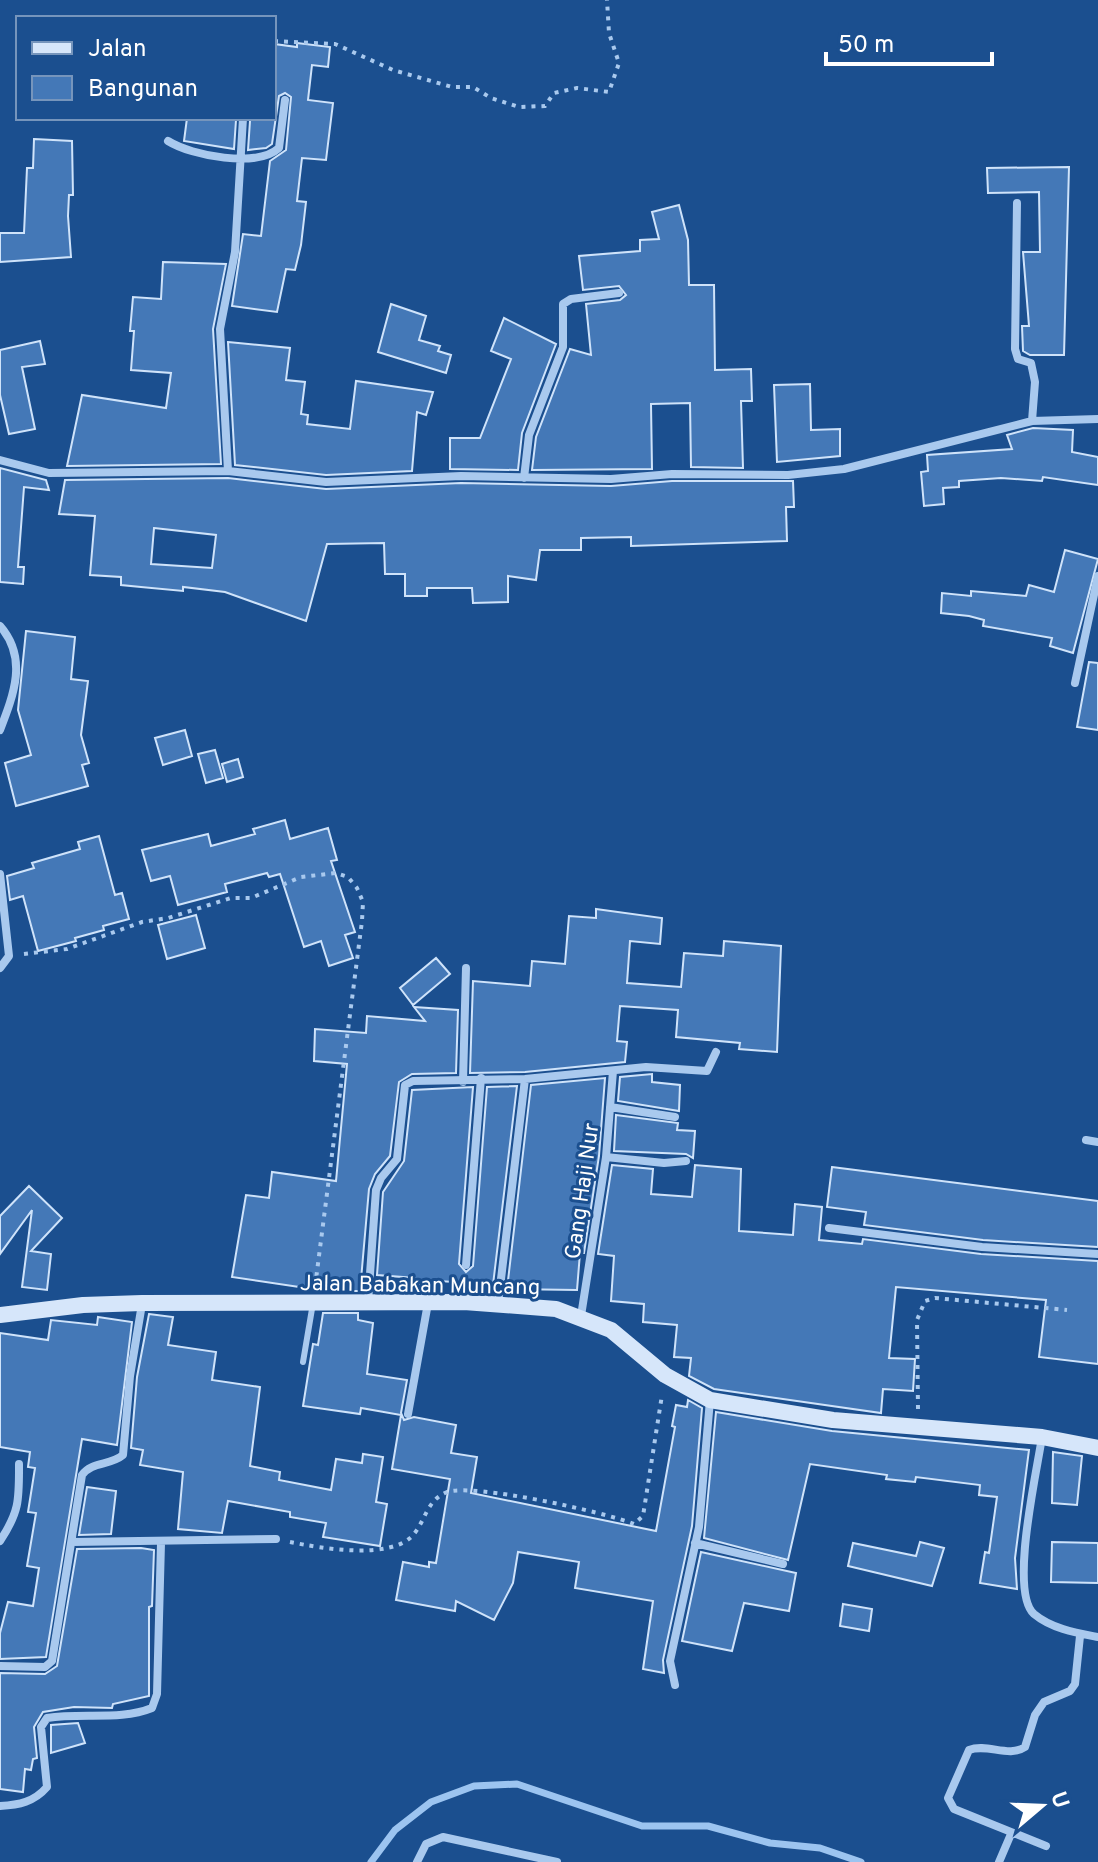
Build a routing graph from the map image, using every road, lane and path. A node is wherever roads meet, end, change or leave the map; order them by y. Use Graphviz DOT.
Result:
graph roads {
  1 [pos="607,0"];
  2 [pos="276,41"];
  3 [pos="285,100"];
  4 [pos="243,120"];
  5 [pos="168,141"];
  6 [pos="241,159"];
  7 [pos="1017,203"];
  8 [pos="619,293"];
  9 [pos="1098,419"];
  10 [pos="1032,421"];
  11 [pos="0,460"];
  12 [pos="228,471"];
  13 [pos="524,478"];
  14 [pos="1098,576"];
  15 [pos="0,626"];
  16 [pos="1075,683"];
  17 [pos="0,730"];
  18 [pos="0,874"];
  19 [pos="9,956"];
  20 [pos="0,968"];
  21 [pos="466,968"];
  22 [pos="716,1052"];
  23 [pos="613,1071"];
  24 [pos="481,1078"];
  25 [pos="525,1079"];
  26 [pos="463,1082"];
  27 [pos="610,1107"];
  28 [pos="675,1117"];
  29 [pos="1086,1140"];
  30 [pos="1098,1142"];
  31 [pos="606,1157"];
  32 [pos="686,1161"];
  33 [pos="829,1228"];
  34 [pos="1098,1254"];
  35 [pos="466,1265"];
  36 [pos="313,1302"];
  37 [pos="368,1302"];
  38 [pos="428,1302"];
  39 [pos="142,1303"];
  40 [pos="498,1305"];
  41 [pos="1067,1310"];
  42 [pos="0,1315"];
  43 [pos="581,1316"];
  44 [pos="303,1362"];
  45 [pos="662,1395"];
  46 [pos="710,1400"];
  47 [pos="408,1414"];
  48 [pos="918,1427"];
  49 [pos="1042,1437"];
  50 [pos="1098,1448"];
  51 [pos="19,1464"];
  52 [pos="276,1539"];
  53 [pos="0,1541"];
  54 [pos="72,1542"];
  55 [pos="161,1543"];
  56 [pos="695,1543"];
  57 [pos="783,1564"];
  58 [pos="1080,1636"];
  59 [pos="1098,1637"];
  60 [pos="0,1666"];
  61 [pos="675,1685"];
  62 [pos="0,1806"];
  63 [pos="1011,1834"];
  64 [pos="1046,1846"];
  65 [pos="417,1862"];
  66 [pos="557,1862"];
  67 [pos="999,1862"];
  1 -- 2 [label="path"];
  3 -- 6 [label="street"];
  4 -- 6 [label="street"];
  5 -- 6 [label="street"];
  6 -- 12 [label="street"];
  7 -- 10 [label="street"];
  8 -- 13 [label="street"];
  9 -- 10 [label="street"];
  10 -- 13 [label="street"];
  11 -- 12 [label="street"];
  12 -- 13 [label="street"];
  14 -- 16 [label="street"];
  15 -- 17 [label="street"];
  18 -- 19 [label="street"];
  19 -- 20 [label="street"];
  19 -- 36 [label="path"];
  21 -- 26 [label="street"];
  22 -- 23 [label="street"];
  23 -- 25 [label="street"];
  23 -- 27 [label="street, Gang Haji Nur"];
  24 -- 25 [label="street"];
  24 -- 26 [label="street"];
  24 -- 35 [label="street"];
  25 -- 40 [label="street"];
  26 -- 37 [label="street"];
  27 -- 28 [label="street"];
  27 -- 31 [label="street, Gang Haji Nur"];
  29 -- 30 [label="street"];
  31 -- 32 [label="street"];
  31 -- 43 [label="street, Gang Haji Nur"];
  33 -- 34 [label="street"];
  36 -- 37 [label="street, Jalan Babakan Muncang"];
  36 -- 39 [label="street, Jalan Babakan Muncang"];
  36 -- 44 [label="lane"];
  37 -- 38 [label="street, Jalan Babakan Muncang"];
  38 -- 40 [label="street, Jalan Babakan Muncang"];
  38 -- 47 [label="street"];
  39 -- 42 [label="street, Jalan Babakan Muncang"];
  39 -- 54 [label="street"];
  40 -- 43 [label="street, Jalan Babakan Muncang"];
  41 -- 48 [label="path"];
  43 -- 46 [label="street, Jalan Babakan Muncang"];
  45 -- 52 [label="path"];
  46 -- 48 [label="street, Jalan Babakan Muncang"];
  46 -- 56 [label="street"];
  48 -- 49 [label="street, Jalan Babakan Muncang"];
  49 -- 50 [label="street, Jalan Babakan Muncang"];
  49 -- 58 [label="street"];
  51 -- 53 [label="street"];
  52 -- 55 [label="street"];
  54 -- 55 [label="street"];
  54 -- 60 [label="street"];
  55 -- 62 [label="street"];
  56 -- 57 [label="street"];
  56 -- 61 [label="street"];
  58 -- 59 [label="street"];
  58 -- 63 [label="street"];
  63 -- 64 [label="street"];
  63 -- 67 [label="street"];
  65 -- 66 [label="street"];
}
